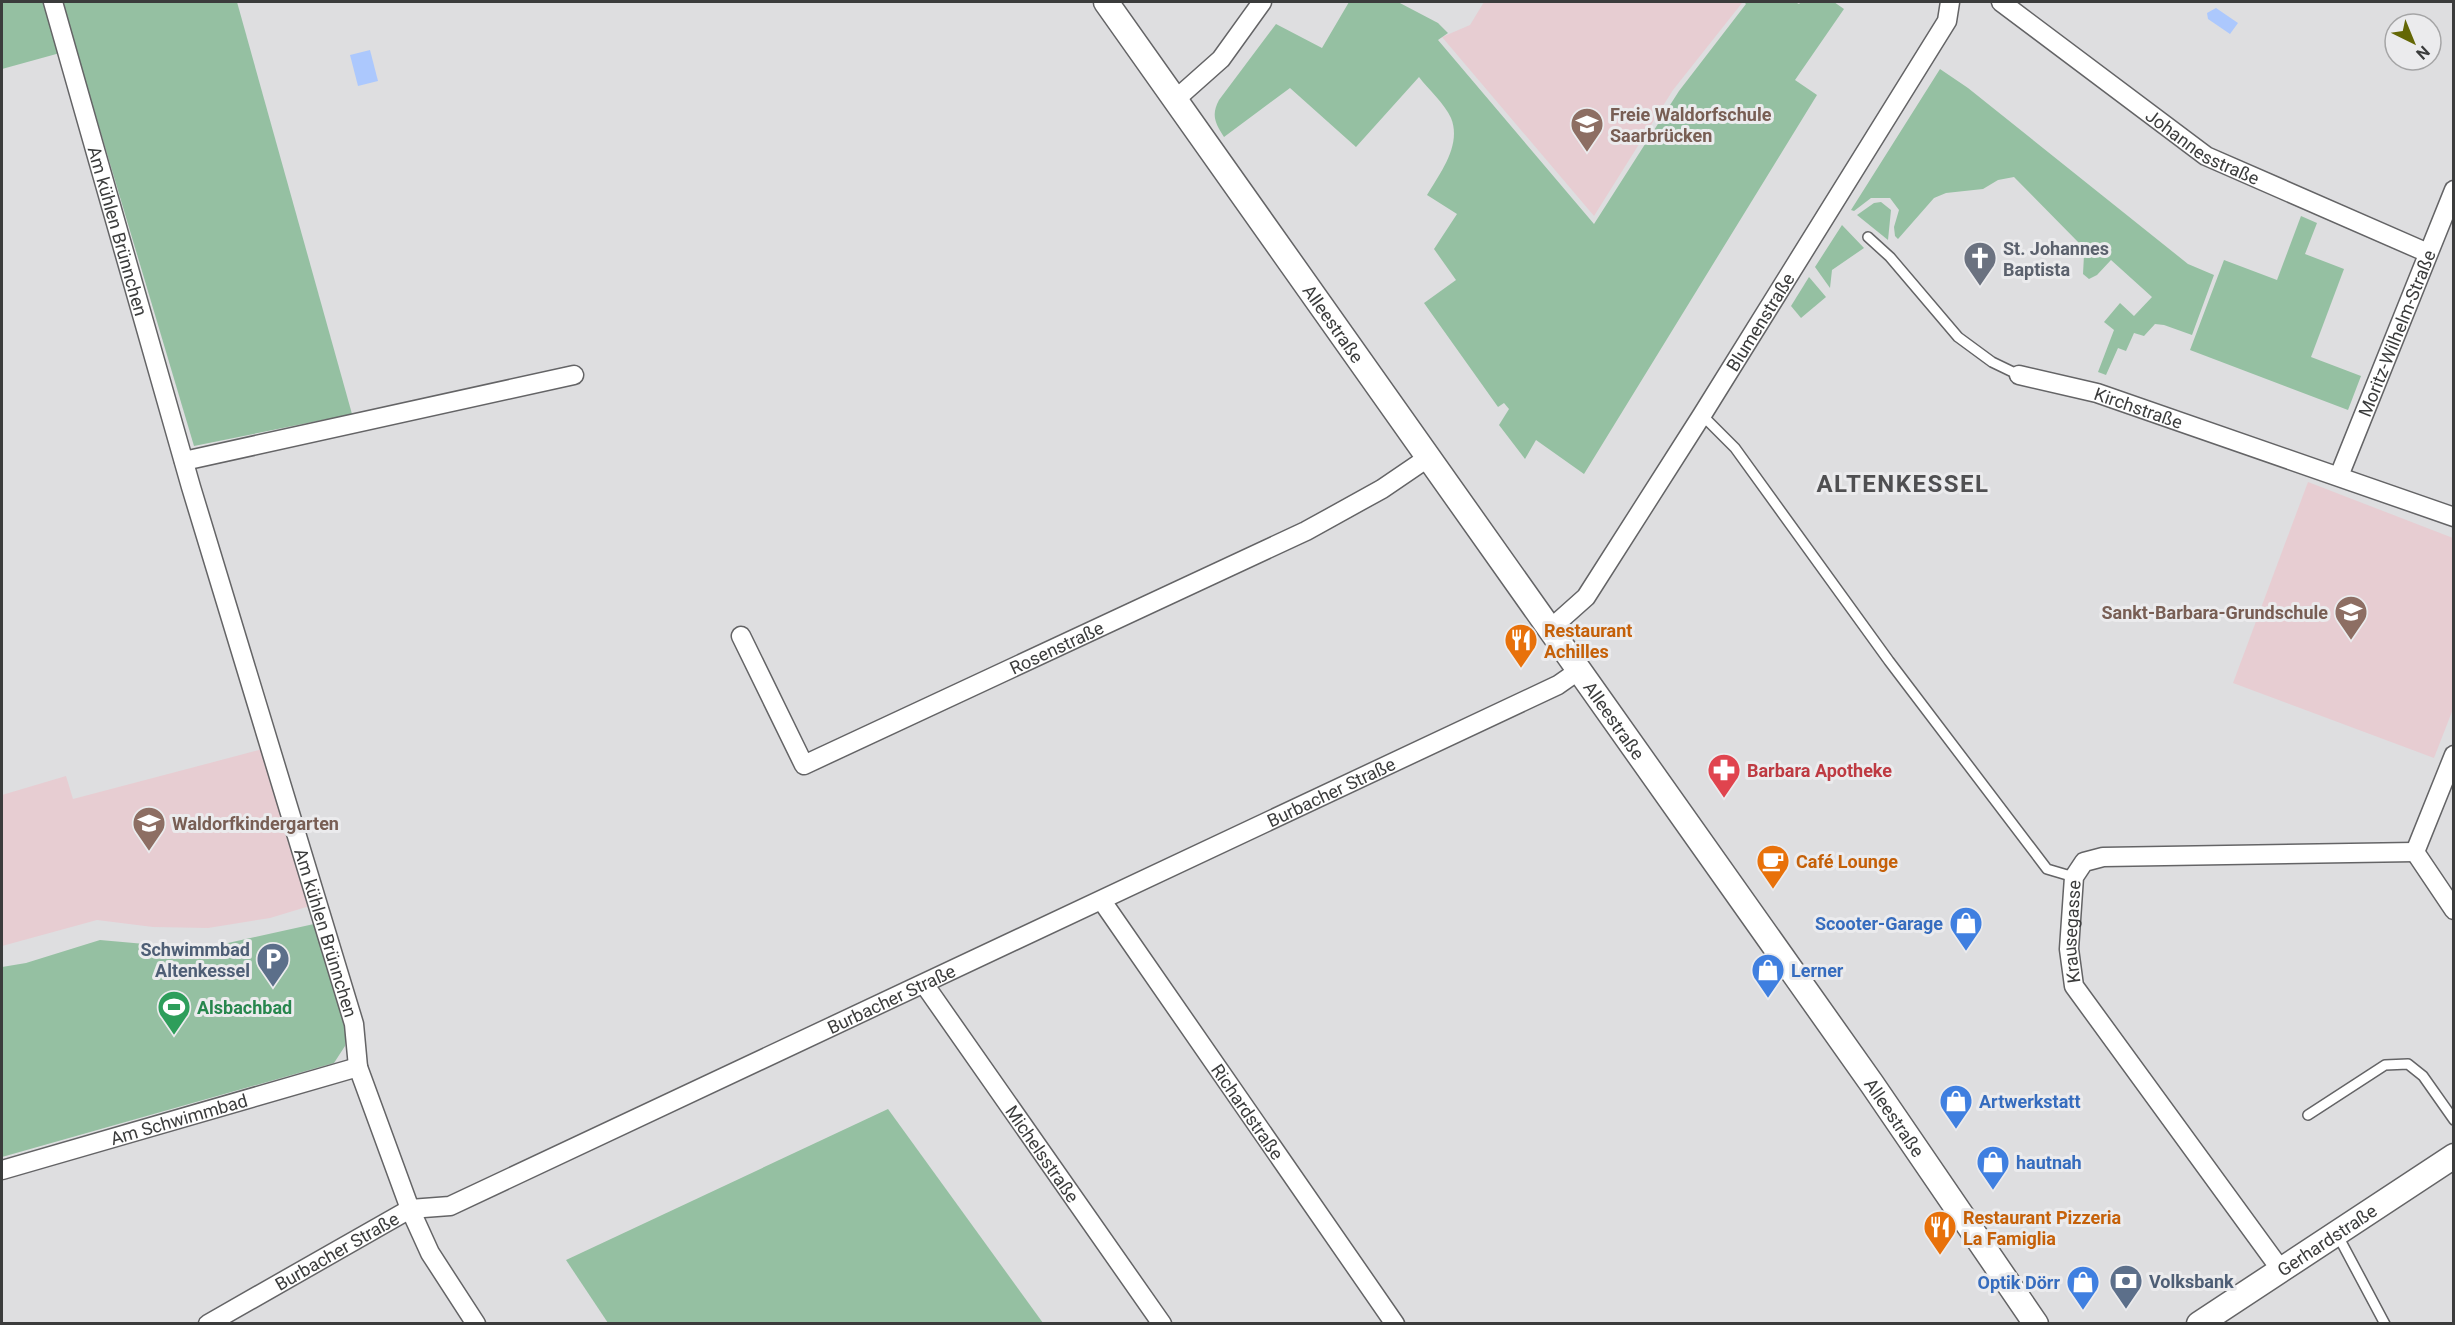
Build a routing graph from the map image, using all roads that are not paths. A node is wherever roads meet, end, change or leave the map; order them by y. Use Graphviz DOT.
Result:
graph roads {
  1 [pos="53,2"];
  2 [pos="1107,2"];
  3 [pos="1262,2"];
  4 [pos="1950,2"];
  5 [pos="2001,2"];
  6 [pos="1176,99"];
  7 [pos="2454,190"];
  8 [pos="1868,237"];
  9 [pos="2428,253"];
  10 [pos="574,375"];
  11 [pos="2019,375"];
  12 [pos="1702,416"];
  13 [pos="1429,457"];
  14 [pos="184,461"];
  15 [pos="2338,476"];
  16 [pos="2454,517"];
  17 [pos="1549,630"];
  18 [pos="741,636"];
  19 [pos="1578,672"];
  20 [pos="2454,755"];
  21 [pos="2415,852"];
  22 [pos="2073,877"];
  23 [pos="1102,901"];
  24 [pos="2454,910"];
  25 [pos="924,984"];
  26 [pos="358,1067"];
  27 [pos="2308,1115"];
  28 [pos="2454,1120"];
  29 [pos="2454,1156"];
  30 [pos="2,1170"];
  31 [pos="410,1209"];
  32 [pos="2336,1232"];
  33 [pos="2281,1270"];
  34 [pos="208,1323"];
  35 [pos="476,1323"];
  36 [pos="1162,1323"];
  37 [pos="1395,1323"];
  38 [pos="2036,1323"];
  39 [pos="2199,1323"];
  40 [pos="2385,1323"];
  1 -- 14 [label="street, Am kühlen Brünnchen"];
  2 -- 6 [label="street, Alleestraße"];
  3 -- 6 [label="street"];
  4 -- 12 [label="street, Blumenstraße"];
  5 -- 9 [label="street, Johannesstraße"];
  6 -- 13 [label="street, Alleestraße"];
  7 -- 9 [label="street, Moritz-Wilhelm-Straße"];
  8 -- 11 [label="lane, Kirchstraße"];
  9 -- 15 [label="street, Moritz-Wilhelm-Straße"];
  10 -- 14 [label="street"];
  11 -- 15 [label="street, Kirchstraße"];
  12 -- 17 [label="street, Blumenstraße"];
  12 -- 22 [label="lane"];
  13 -- 17 [label="street, Alleestraße"];
  13 -- 18 [label="street, Rosenstraße"];
  14 -- 26 [label="street, Am kühlen Brünnchen"];
  15 -- 16 [label="street, Kirchstraße"];
  17 -- 19 [label="street, Alleestraße"];
  19 -- 23 [label="street, Burbacher Straße"];
  19 -- 38 [label="street, Alleestraße"];
  20 -- 21 [label="street"];
  21 -- 22 [label="street, Krausegasse"];
  21 -- 24 [label="street"];
  22 -- 33 [label="street, Krausegasse"];
  23 -- 25 [label="street, Burbacher Straße"];
  23 -- 37 [label="street, Richardstraße"];
  25 -- 31 [label="street, Burbacher Straße"];
  25 -- 36 [label="street, Michelsstraße"];
  26 -- 30 [label="street, Am Schwimmbad"];
  26 -- 31 [label="street, Am kühlen Brünnchen"];
  27 -- 28 [label="lane"];
  29 -- 32 [label="street, Gerhardstraße"];
  31 -- 34 [label="street, Burbacher Straße"];
  31 -- 35 [label="street, Am kühlen Brünnchen"];
  32 -- 33 [label="street, Gerhardstraße"];
  32 -- 40 [label="lane"];
  33 -- 39 [label="street, Gerhardstraße"];
}
